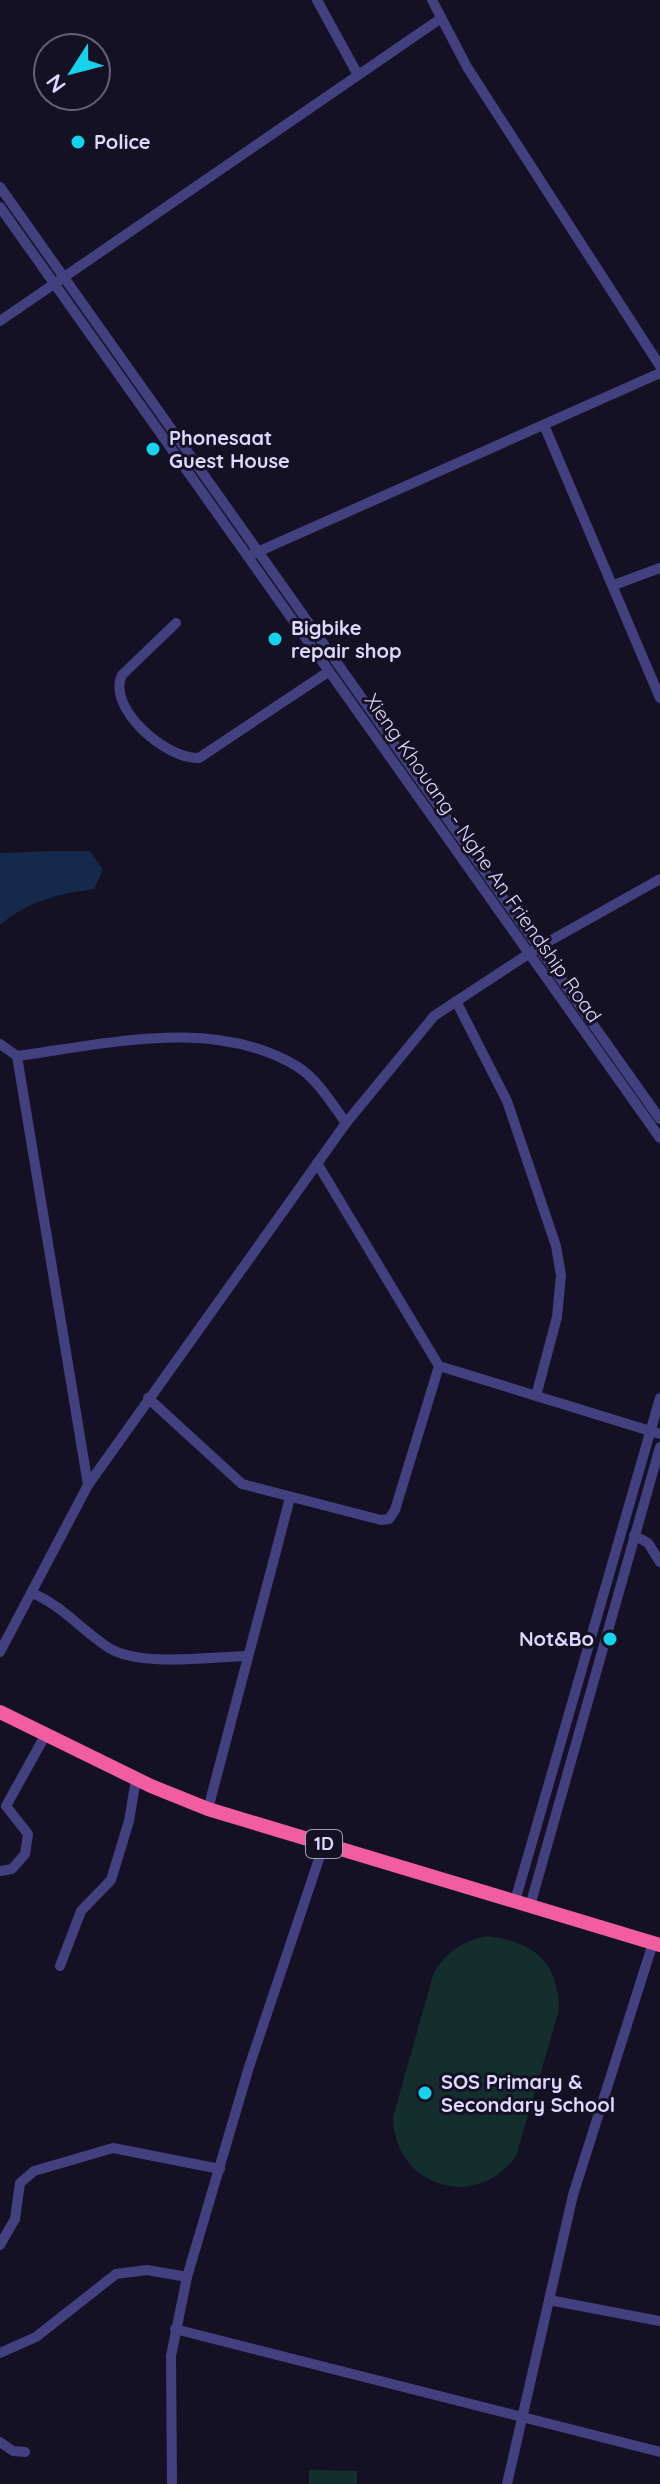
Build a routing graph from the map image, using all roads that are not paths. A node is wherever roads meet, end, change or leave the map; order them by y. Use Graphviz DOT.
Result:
graph roads {
  1 [pos="317,0"];
  2 [pos="432,0"];
  3 [pos="440,19"];
  4 [pos="358,75"];
  5 [pos="0,187"];
  6 [pos="0,207"];
  7 [pos="64,276"];
  8 [pos="54,283"];
  9 [pos="0,321"];
  10 [pos="660,366"];
  11 [pos="660,373"];
  12 [pos="544,425"];
  13 [pos="258,551"];
  14 [pos="248,558"];
  15 [pos="660,568"];
  16 [pos="614,585"];
  17 [pos="176,623"];
  18 [pos="328,672"];
  19 [pos="660,698"];
  20 [pos="660,879"];
  21 [pos="535,950"];
  22 [pos="456,1001"];
  23 [pos="0,1044"];
  24 [pos="17,1056"];
  25 [pos="660,1119"];
  26 [pos="346,1123"];
  27 [pos="660,1138"];
  28 [pos="317,1163"];
  29 [pos="439,1366"];
  30 [pos="536,1396"];
  31 [pos="148,1398"];
  32 [pos="660,1398"];
  33 [pos="655,1433"];
  34 [pos="660,1447"];
  35 [pos="88,1485"];
  36 [pos="290,1498"];
  37 [pos="634,1535"];
  38 [pos="660,1562"];
  39 [pos="32,1593"];
  40 [pos="0,1652"];
  41 [pos="246,1656"];
  42 [pos="0,1712"];
  43 [pos="46,1734"];
  44 [pos="136,1779"];
  45 [pos="208,1809"];
  46 [pos="324,1844"];
  47 [pos="0,1871"];
  48 [pos="515,1901"];
  49 [pos="530,1906"];
  50 [pos="656,1944"];
  51 [pos="60,1966"];
  52 [pos="220,2169"];
  53 [pos="0,2245"];
  54 [pos="187,2277"];
  55 [pos="549,2300"];
  56 [pos="660,2321"];
  57 [pos="175,2329"];
  58 [pos="0,2353"];
  59 [pos="521,2415"];
  60 [pos="0,2442"];
  61 [pos="25,2452"];
  62 [pos="660,2452"];
  63 [pos="172,2484"];
  64 [pos="507,2484"];
  1 -- 4 [label="street"];
  2 -- 3 [label="street"];
  3 -- 4 [label="street"];
  3 -- 10 [label="street"];
  4 -- 7 [label="street"];
  5 -- 7 [label="street, Xieng Khouang - Nghe An Friendship Road"];
  6 -- 8 [label="street, Xieng Khouang - Nghe An Friendship Road"];
  7 -- 8 [label="street"];
  7 -- 13 [label="street, Xieng Khouang - Nghe An Friendship Road"];
  8 -- 9 [label="street"];
  8 -- 14 [label="street, Xieng Khouang - Nghe An Friendship Road"];
  11 -- 12 [label="street"];
  12 -- 13 [label="street"];
  12 -- 16 [label="street"];
  13 -- 14 [label="street"];
  13 -- 21 [label="street, Xieng Khouang - Nghe An Friendship Road"];
  14 -- 18 [label="street, Xieng Khouang - Nghe An Friendship Road"];
  15 -- 16 [label="street"];
  16 -- 19 [label="street"];
  17 -- 18 [label="street"];
  18 -- 21 [label="street, Xieng Khouang - Nghe An Friendship Road"];
  20 -- 21 [label="street"];
  21 -- 22 [label="street"];
  21 -- 25 [label="street, Xieng Khouang - Nghe An Friendship Road"];
  21 -- 27 [label="street, Xieng Khouang - Nghe An Friendship Road"];
  22 -- 26 [label="street"];
  22 -- 30 [label="street"];
  23 -- 24 [label="street"];
  24 -- 26 [label="street"];
  24 -- 35 [label="street"];
  26 -- 28 [label="street"];
  28 -- 29 [label="street"];
  28 -- 31 [label="street"];
  29 -- 30 [label="street"];
  29 -- 36 [label="street"];
  30 -- 33 [label="street"];
  31 -- 35 [label="street"];
  31 -- 36 [label="street"];
  32 -- 33 [label="street"];
  33 -- 48 [label="street"];
  34 -- 37 [label="street"];
  35 -- 39 [label="street"];
  36 -- 41 [label="street"];
  37 -- 38 [label="street"];
  37 -- 49 [label="street"];
  39 -- 40 [label="street"];
  39 -- 41 [label="street"];
  41 -- 45 [label="street"];
  42 -- 43 [label="highway, 1D"];
  43 -- 44 [label="highway, 1D"];
  43 -- 47 [label="street"];
  44 -- 45 [label="highway, 1D"];
  44 -- 51 [label="street"];
  45 -- 46 [label="highway, 1D"];
  46 -- 48 [label="highway, 1D"];
  46 -- 52 [label="street"];
  48 -- 49 [label="highway, 1D"];
  49 -- 50 [label="highway, 1D"];
  50 -- 55 [label="street"];
  52 -- 53 [label="street"];
  52 -- 54 [label="street"];
  54 -- 57 [label="street"];
  54 -- 58 [label="street"];
  55 -- 56 [label="street"];
  55 -- 59 [label="street"];
  57 -- 59 [label="street"];
  57 -- 63 [label="street"];
  59 -- 62 [label="street"];
  59 -- 64 [label="street"];
  60 -- 61 [label="street"];
}
